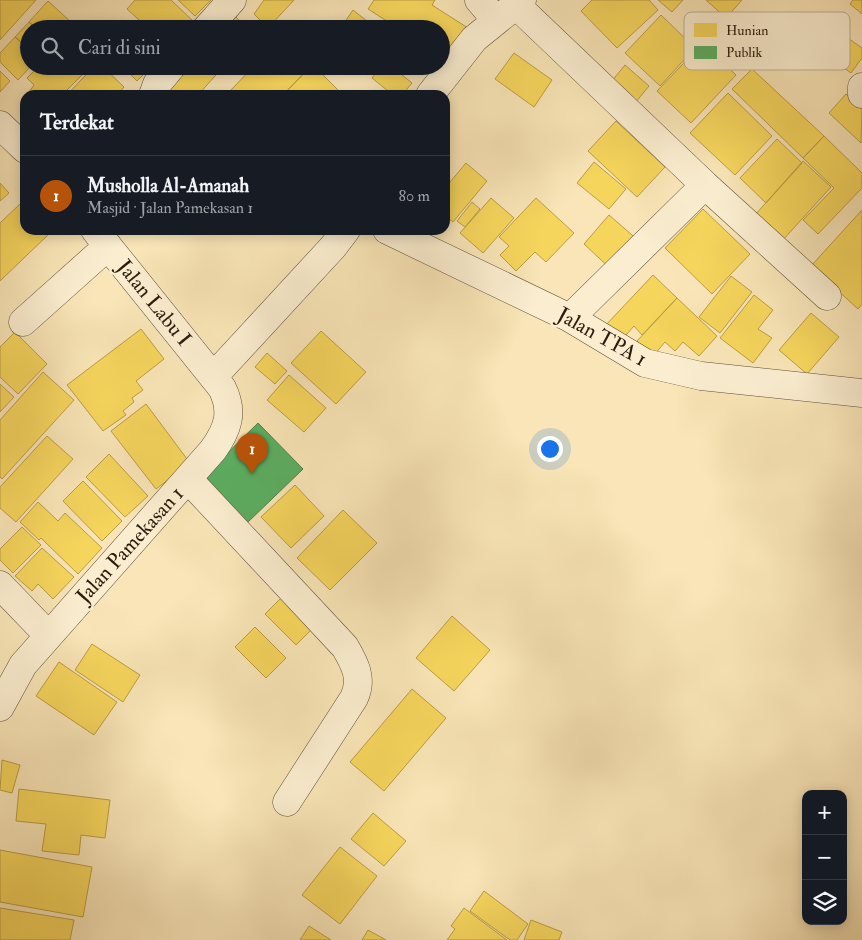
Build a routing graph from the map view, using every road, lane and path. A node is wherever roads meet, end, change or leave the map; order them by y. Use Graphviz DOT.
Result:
graph roads {
  1 [pos="232,0"];
  2 [pos="503,6"];
  3 [pos="214,20"];
  4 [pos="450,70"];
  5 [pos="164,75"];
  6 [pos="446,75"];
  7 [pos="862,87"];
  8 [pos="155,90"];
  9 [pos="434,90"];
  10 [pos="862,94"];
  11 [pos="0,125"];
  12 [pos="20,144"];
  13 [pos="705,185"];
  14 [pos="342,235"];
  15 [pos="397,235"];
  16 [pos="101,238"];
  17 [pos="826,296"];
  18 [pos="570,318"];
  19 [pos="24,322"];
  20 [pos="213,377"];
  21 [pos="862,392"];
  22 [pos="189,480"];
  23 [pos="0,586"];
  24 [pos="48,635"];
  25 [pos="0,707"];
  26 [pos="287,802"];
  1 -- 3 [label="street"];
  2 -- 4 [label="street"];
  2 -- 13 [label="street"];
  5 -- 8 [label="street"];
  6 -- 9 [label="street"];
  7 -- 10 [label="street"];
  11 -- 12 [label="street"];
  13 -- 17 [label="street"];
  13 -- 18 [label="street"];
  14 -- 20 [label="street"];
  15 -- 18 [label="street, Jalan TPA 1"];
  16 -- 19 [label="street"];
  16 -- 20 [label="street, Jalan Labu I"];
  18 -- 21 [label="street, Jalan TPA 1"];
  20 -- 22 [label="street, Jalan Pamekasan 1"];
  22 -- 24 [label="street, Jalan Pamekasan 1"];
  22 -- 26 [label="street"];
  23 -- 24 [label="street"];
  24 -- 25 [label="street, Jalan Pamekasan 1"];
}
